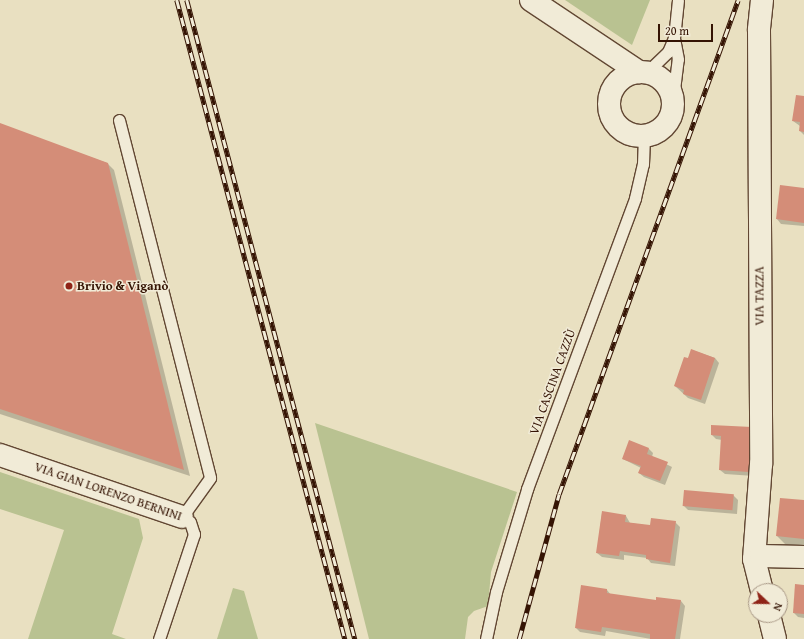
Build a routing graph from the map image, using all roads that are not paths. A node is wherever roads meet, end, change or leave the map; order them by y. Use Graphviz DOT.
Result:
graph roads {
  1 [pos="531,0"];
  2 [pos="678,0"];
  3 [pos="762,0"];
  4 [pos="674,38"];
  5 [pos="595,43"];
  6 [pos="643,72"];
  7 [pos="613,88"];
  8 [pos="673,98"];
  9 [pos="119,120"];
  10 [pos="644,136"];
  11 [pos="0,455"];
  12 [pos="182,517"];
  13 [pos="804,557"];
  14 [pos="754,559"];
  15 [pos="760,583"];
  16 [pos="770,623"];
  17 [pos="159,639"];
  18 [pos="486,639"];
  19 [pos="775,639"];
  1 -- 5 [label="street"];
  2 -- 4 [label="lane"];
  3 -- 14 [label="street, VIA TAZZA"];
  4 -- 6 [label="lane"];
  4 -- 8 [label="lane"];
  5 -- 6 [label="street"];
  5 -- 7 [label="street"];
  6 -- 7 [label="street"];
  6 -- 8 [label="street"];
  7 -- 10 [label="street"];
  8 -- 10 [label="street"];
  9 -- 12 [label="lane"];
  10 -- 18 [label="lane, VIA CASCINA CAZZÙ"];
  11 -- 12 [label="street, VIA GIAN LORENZO BERNINI"];
  12 -- 17 [label="lane, VIA GIAN LORENZO BERNINI"];
  13 -- 14 [label="street"];
  14 -- 15 [label="street, VIA TAZZA"];
  16 -- 19 [label="street"];
}
